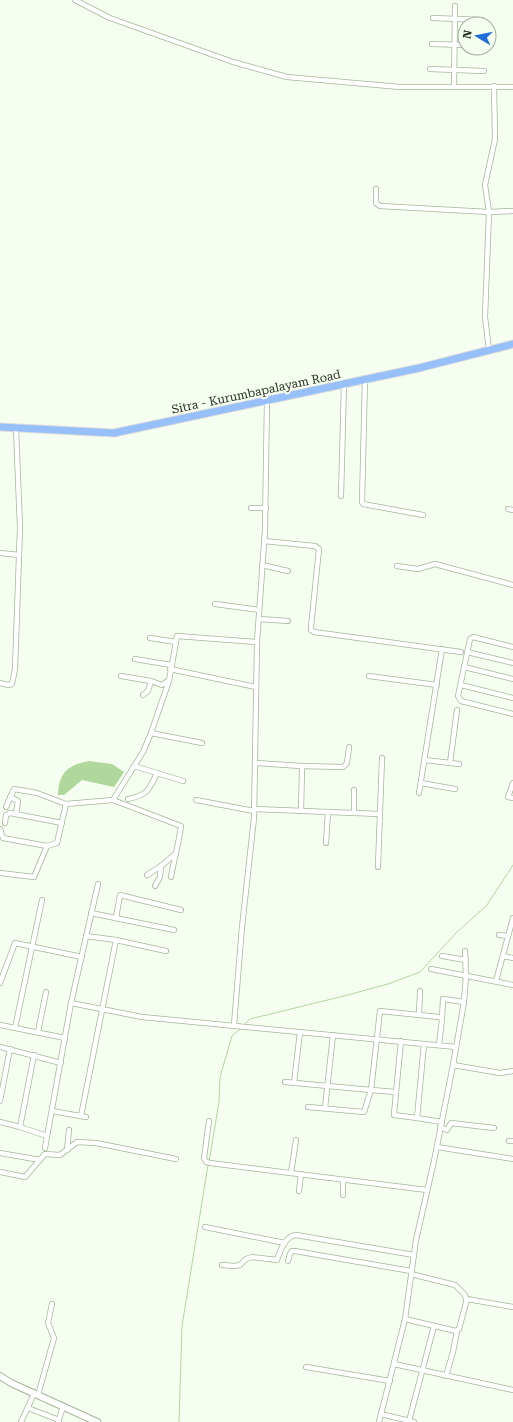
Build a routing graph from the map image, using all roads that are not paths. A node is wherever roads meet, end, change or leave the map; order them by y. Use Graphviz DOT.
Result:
graph roads {
  1 [pos="75,0"];
  2 [pos="455,6"];
  3 [pos="433,18"];
  4 [pos="455,19"];
  5 [pos="432,44"];
  6 [pos="454,45"];
  7 [pos="430,69"];
  8 [pos="454,70"];
  9 [pos="484,70"];
  10 [pos="494,86"];
  11 [pos="454,87"];
  12 [pos="513,87"];
  13 [pos="376,189"];
  14 [pos="513,211"];
  15 [pos="488,212"];
  16 [pos="513,344"];
  17 [pos="489,350"];
  18 [pos="365,379"];
  19 [pos="344,384"];
  20 [pos="267,400"];
  21 [pos="0,427"];
  22 [pos="16,428"];
  23 [pos="341,496"];
  24 [pos="251,508"];
  25 [pos="266,508"];
  26 [pos="423,515"];
  27 [pos="264,541"];
  28 [pos="0,553"];
  29 [pos="19,555"];
  30 [pos="262,565"];
  31 [pos="397,566"];
  32 [pos="288,571"];
  33 [pos="513,585"];
  34 [pos="214,604"];
  35 [pos="259,610"];
  36 [pos="259,619"];
  37 [pos="288,621"];
  38 [pos="150,638"];
  39 [pos="176,642"];
  40 [pos="257,642"];
  41 [pos="513,647"];
  42 [pos="442,649"];
  43 [pos="461,652"];
  44 [pos="467,652"];
  45 [pos="135,659"];
  46 [pos="513,663"];
  47 [pos="171,667"];
  48 [pos="464,667"];
  49 [pos="122,676"];
  50 [pos="369,676"];
  51 [pos="513,679"];
  52 [pos="169,680"];
  53 [pos="151,681"];
  54 [pos="0,683"];
  55 [pos="437,685"];
  56 [pos="461,685"];
  57 [pos="256,687"];
  58 [pos="143,695"];
  59 [pos="513,698"];
  60 [pos="457,710"];
  61 [pos="513,714"];
  62 [pos="151,733"];
  63 [pos="202,743"];
  64 [pos="349,747"];
  65 [pos="382,758"];
  66 [pos="425,760"];
  67 [pos="256,763"];
  68 [pos="450,763"];
  69 [pos="458,764"];
  70 [pos="134,766"];
  71 [pos="301,766"];
  72 [pos="157,773"];
  73 [pos="183,781"];
  74 [pos="421,783"];
  75 [pos="513,783"];
  76 [pos="455,789"];
  77 [pos="354,790"];
  78 [pos="419,794"];
  79 [pos="10,798"];
  80 [pos="513,798"];
  81 [pos="128,799"];
  82 [pos="113,800"];
  83 [pos="196,800"];
  84 [pos="66,804"];
  85 [pos="6,807"];
  86 [pos="254,810"];
  87 [pos="301,811"];
  88 [pos="328,812"];
  89 [pos="354,813"];
  90 [pos="16,814"];
  91 [pos="379,814"];
  92 [pos="5,823"];
  93 [pos="62,823"];
  94 [pos="0,829"];
  95 [pos="326,843"];
  96 [pos="47,846"];
  97 [pos="174,855"];
  98 [pos="161,866"];
  99 [pos="378,867"];
  100 [pos="0,873"];
  101 [pos="147,875"];
  102 [pos="171,877"];
  103 [pos="98,884"];
  104 [pos="155,886"];
  105 [pos="42,900"];
  106 [pos="181,910"];
  107 [pos="92,913"];
  108 [pos="116,918"];
  109 [pos="513,918"];
  110 [pos="174,930"];
  111 [pos="499,935"];
  112 [pos="86,936"];
  113 [pos="508,936"];
  114 [pos="116,940"];
  115 [pos="32,946"];
  116 [pos="166,951"];
  117 [pos="465,951"];
  118 [pos="82,956"];
  119 [pos="442,956"];
  120 [pos="503,956"];
  121 [pos="513,958"];
  122 [pos="466,960"];
  123 [pos="431,969"];
  124 [pos="466,976"];
  125 [pos="496,981"];
  126 [pos="0,983"];
  127 [pos="513,985"];
  128 [pos="420,991"];
  129 [pos="46,992"];
  130 [pos="464,1002"];
  131 [pos="71,1003"];
  132 [pos="102,1009"];
  133 [pos="419,1014"];
  134 [pos="442,1019"];
  135 [pos="0,1025"];
  136 [pos="234,1025"];
  137 [pos="15,1028"];
  138 [pos="38,1032"];
  139 [pos="300,1032"];
  140 [pos="332,1035"];
  141 [pos="65,1038"];
  142 [pos="376,1039"];
  143 [pos="401,1041"];
  144 [pos="424,1044"];
  145 [pos="439,1045"];
  146 [pos="0,1047"];
  147 [pos="456,1047"];
  148 [pos="10,1049"];
  149 [pos="34,1055"];
  150 [pos="60,1063"];
  151 [pos="453,1065"];
  152 [pos="513,1071"];
  153 [pos="284,1082"];
  154 [pos="294,1083"];
  155 [pos="327,1086"];
  156 [pos="371,1090"];
  157 [pos="396,1092"];
  158 [pos="0,1101"];
  159 [pos="308,1107"];
  160 [pos="325,1108"];
  161 [pos="52,1111"];
  162 [pos="81,1116"];
  163 [pos="86,1118"];
  164 [pos="417,1118"];
  165 [pos="209,1121"];
  166 [pos="0,1122"];
  167 [pos="441,1125"];
  168 [pos="20,1126"];
  169 [pos="494,1128"];
  170 [pos="69,1130"];
  171 [pos="47,1136"];
  172 [pos="296,1140"];
  173 [pos="437,1147"];
  174 [pos="45,1148"];
  175 [pos="67,1150"];
  176 [pos="0,1153"];
  177 [pos="176,1159"];
  178 [pos="513,1159"];
  179 [pos="40,1160"];
  180 [pos="0,1172"];
  181 [pos="291,1173"];
  182 [pos="301,1174"];
  183 [pos="343,1180"];
  184 [pos="427,1190"];
  185 [pos="299,1191"];
  186 [pos="342,1195"];
  187 [pos="205,1227"];
  188 [pos="285,1244"];
  189 [pos="414,1255"];
  190 [pos="288,1261"];
  191 [pos="222,1265"];
  192 [pos="411,1271"];
  193 [pos="467,1299"];
  194 [pos="52,1304"];
  195 [pos="513,1307"];
  196 [pos="405,1319"];
  197 [pos="434,1326"];
  198 [pos="457,1331"];
  199 [pos="394,1364"];
  200 [pos="306,1367"];
  201 [pos="422,1371"];
  202 [pos="0,1376"];
  203 [pos="446,1376"];
  204 [pos="390,1381"];
  205 [pos="513,1390"];
  206 [pos="36,1394"];
  207 [pos="63,1407"];
  208 [pos="28,1408"];
  209 [pos="381,1414"];
  210 [pos="58,1421"];
  211 [pos="411,1421"];
  212 [pos="21,1422"];
  213 [pos="97,1422"];
  214 [pos="379,1422"];
  1 -- 11 [label="street"];
  2 -- 4 [label="street"];
  3 -- 4 [label="street"];
  4 -- 6 [label="street"];
  5 -- 6 [label="street"];
  6 -- 8 [label="street"];
  7 -- 8 [label="street"];
  8 -- 9 [label="street"];
  8 -- 11 [label="street"];
  10 -- 11 [label="street"];
  10 -- 12 [label="street"];
  10 -- 15 [label="street"];
  13 -- 15 [label="street"];
  14 -- 15 [label="street"];
  15 -- 17 [label="street"];
  16 -- 17 [label="main road, Sitra - Kurumbapalayam Road"];
  17 -- 18 [label="main road, Sitra - Kurumbapalayam Road"];
  18 -- 19 [label="main road, Sitra - Kurumbapalayam Road"];
  18 -- 26 [label="street"];
  19 -- 20 [label="main road, Sitra - Kurumbapalayam Road"];
  19 -- 23 [label="street"];
  20 -- 22 [label="main road, Sitra - Kurumbapalayam Road"];
  20 -- 25 [label="street"];
  21 -- 22 [label="main road, Sitra - Kurumbapalayam Road"];
  22 -- 29 [label="street"];
  24 -- 25 [label="street"];
  25 -- 27 [label="street"];
  27 -- 30 [label="street"];
  27 -- 42 [label="street"];
  28 -- 29 [label="street"];
  29 -- 54 [label="street"];
  30 -- 32 [label="street"];
  30 -- 35 [label="street"];
  31 -- 33 [label="street"];
  34 -- 35 [label="street"];
  35 -- 36 [label="street"];
  36 -- 37 [label="street"];
  36 -- 40 [label="street"];
  38 -- 39 [label="street"];
  39 -- 40 [label="street"];
  39 -- 47 [label="street"];
  40 -- 57 [label="street"];
  41 -- 44 [label="street"];
  42 -- 43 [label="street"];
  42 -- 55 [label="street"];
  44 -- 46 [label="street"];
  44 -- 48 [label="street"];
  45 -- 47 [label="street"];
  47 -- 52 [label="street"];
  47 -- 57 [label="street"];
  48 -- 51 [label="street"];
  48 -- 56 [label="street"];
  49 -- 53 [label="street"];
  50 -- 55 [label="street"];
  52 -- 53 [label="street"];
  52 -- 62 [label="street"];
  53 -- 58 [label="street"];
  55 -- 66 [label="street"];
  56 -- 59 [label="street"];
  56 -- 61 [label="street"];
  57 -- 67 [label="street"];
  60 -- 68 [label="street"];
  62 -- 63 [label="street"];
  62 -- 70 [label="street"];
  64 -- 71 [label="street"];
  65 -- 91 [label="street"];
  66 -- 68 [label="street"];
  66 -- 74 [label="street"];
  67 -- 71 [label="street"];
  67 -- 86 [label="street"];
  68 -- 69 [label="street"];
  70 -- 72 [label="street"];
  70 -- 82 [label="street"];
  71 -- 87 [label="street"];
  72 -- 73 [label="street"];
  72 -- 81 [label="street"];
  74 -- 76 [label="street"];
  74 -- 78 [label="street"];
  75 -- 80 [label="street"];
  77 -- 89 [label="street"];
  79 -- 84 [label="street"];
  79 -- 85 [label="street"];
  79 -- 90 [label="street"];
  82 -- 84 [label="street"];
  82 -- 97 [label="street"];
  83 -- 86 [label="street"];
  84 -- 93 [label="street"];
  86 -- 87 [label="street"];
  86 -- 136 [label="street"];
  87 -- 88 [label="street"];
  88 -- 89 [label="street"];
  88 -- 95 [label="street"];
  89 -- 91 [label="street"];
  90 -- 92 [label="street"];
  90 -- 93 [label="street"];
  91 -- 99 [label="street"];
  93 -- 96 [label="street"];
  94 -- 96 [label="street"];
  96 -- 100 [label="street"];
  97 -- 98 [label="street"];
  97 -- 102 [label="street"];
  98 -- 101 [label="street"];
  98 -- 104 [label="street"];
  103 -- 107 [label="street"];
  105 -- 115 [label="street"];
  106 -- 108 [label="street"];
  107 -- 108 [label="street"];
  107 -- 112 [label="street"];
  108 -- 110 [label="street"];
  109 -- 113 [label="street"];
  111 -- 113 [label="street"];
  112 -- 114 [label="street"];
  112 -- 118 [label="street"];
  113 -- 120 [label="street"];
  114 -- 116 [label="street"];
  114 -- 132 [label="street"];
  115 -- 118 [label="street"];
  115 -- 126 [label="street"];
  115 -- 137 [label="street"];
  117 -- 122 [label="street"];
  118 -- 131 [label="street"];
  119 -- 122 [label="street"];
  120 -- 121 [label="street"];
  120 -- 125 [label="street"];
  122 -- 124 [label="street"];
  123 -- 124 [label="street"];
  124 -- 125 [label="street"];
  124 -- 130 [label="street"];
  125 -- 127 [label="street"];
  128 -- 133 [label="street"];
  129 -- 138 [label="street"];
  130 -- 134 [label="street"];
  130 -- 147 [label="street"];
  131 -- 132 [label="street"];
  131 -- 141 [label="street"];
  132 -- 136 [label="street"];
  132 -- 162 [label="street"];
  133 -- 134 [label="street"];
  133 -- 142 [label="street"];
  134 -- 145 [label="street"];
  135 -- 137 [label="street"];
  136 -- 139 [label="street"];
  137 -- 138 [label="street"];
  138 -- 141 [label="street"];
  139 -- 140 [label="street"];
  139 -- 154 [label="street"];
  140 -- 142 [label="street"];
  140 -- 155 [label="street"];
  141 -- 150 [label="street"];
  142 -- 143 [label="street"];
  142 -- 156 [label="street"];
  143 -- 144 [label="street"];
  143 -- 157 [label="street"];
  144 -- 145 [label="street"];
  144 -- 164 [label="street"];
  145 -- 147 [label="street"];
  146 -- 148 [label="street"];
  147 -- 151 [label="street"];
  148 -- 149 [label="street"];
  148 -- 158 [label="street"];
  149 -- 150 [label="street"];
  149 -- 168 [label="street"];
  150 -- 161 [label="street"];
  151 -- 152 [label="street"];
  151 -- 167 [label="street"];
  153 -- 154 [label="street"];
  154 -- 155 [label="street"];
  155 -- 156 [label="street"];
  155 -- 160 [label="street"];
  156 -- 157 [label="street"];
  156 -- 160 [label="street"];
  157 -- 164 [label="street"];
  159 -- 160 [label="street"];
  161 -- 162 [label="street"];
  161 -- 171 [label="street"];
  162 -- 163 [label="street"];
  164 -- 167 [label="street"];
  165 -- 181 [label="street"];
  166 -- 168 [label="street"];
  167 -- 169 [label="street"];
  167 -- 173 [label="street"];
  168 -- 171 [label="street"];
  170 -- 175 [label="street"];
  171 -- 174 [label="street"];
  172 -- 181 [label="street"];
  173 -- 178 [label="street"];
  173 -- 184 [label="street"];
  175 -- 177 [label="street"];
  175 -- 179 [label="street"];
  176 -- 179 [label="street"];
  179 -- 180 [label="street"];
  181 -- 182 [label="street"];
  182 -- 183 [label="street"];
  182 -- 185 [label="street"];
  183 -- 184 [label="street"];
  183 -- 186 [label="street"];
  184 -- 189 [label="street"];
  187 -- 188 [label="street"];
  188 -- 189 [label="street"];
  188 -- 191 [label="street"];
  189 -- 192 [label="street"];
  190 -- 192 [label="street"];
  192 -- 193 [label="street"];
  192 -- 196 [label="street"];
  193 -- 195 [label="street"];
  193 -- 198 [label="street"];
  194 -- 206 [label="street"];
  196 -- 197 [label="street"];
  196 -- 199 [label="street"];
  197 -- 198 [label="street"];
  197 -- 201 [label="street"];
  198 -- 203 [label="street"];
  199 -- 201 [label="street"];
  199 -- 204 [label="street"];
  200 -- 204 [label="street"];
  201 -- 203 [label="street"];
  201 -- 211 [label="street"];
  202 -- 206 [label="street"];
  203 -- 205 [label="street"];
  204 -- 209 [label="street"];
  206 -- 207 [label="street"];
  206 -- 208 [label="street"];
  207 -- 210 [label="street"];
  207 -- 213 [label="street"];
  208 -- 210 [label="street"];
  208 -- 212 [label="street"];
  209 -- 211 [label="street"];
  209 -- 214 [label="street"];
}
